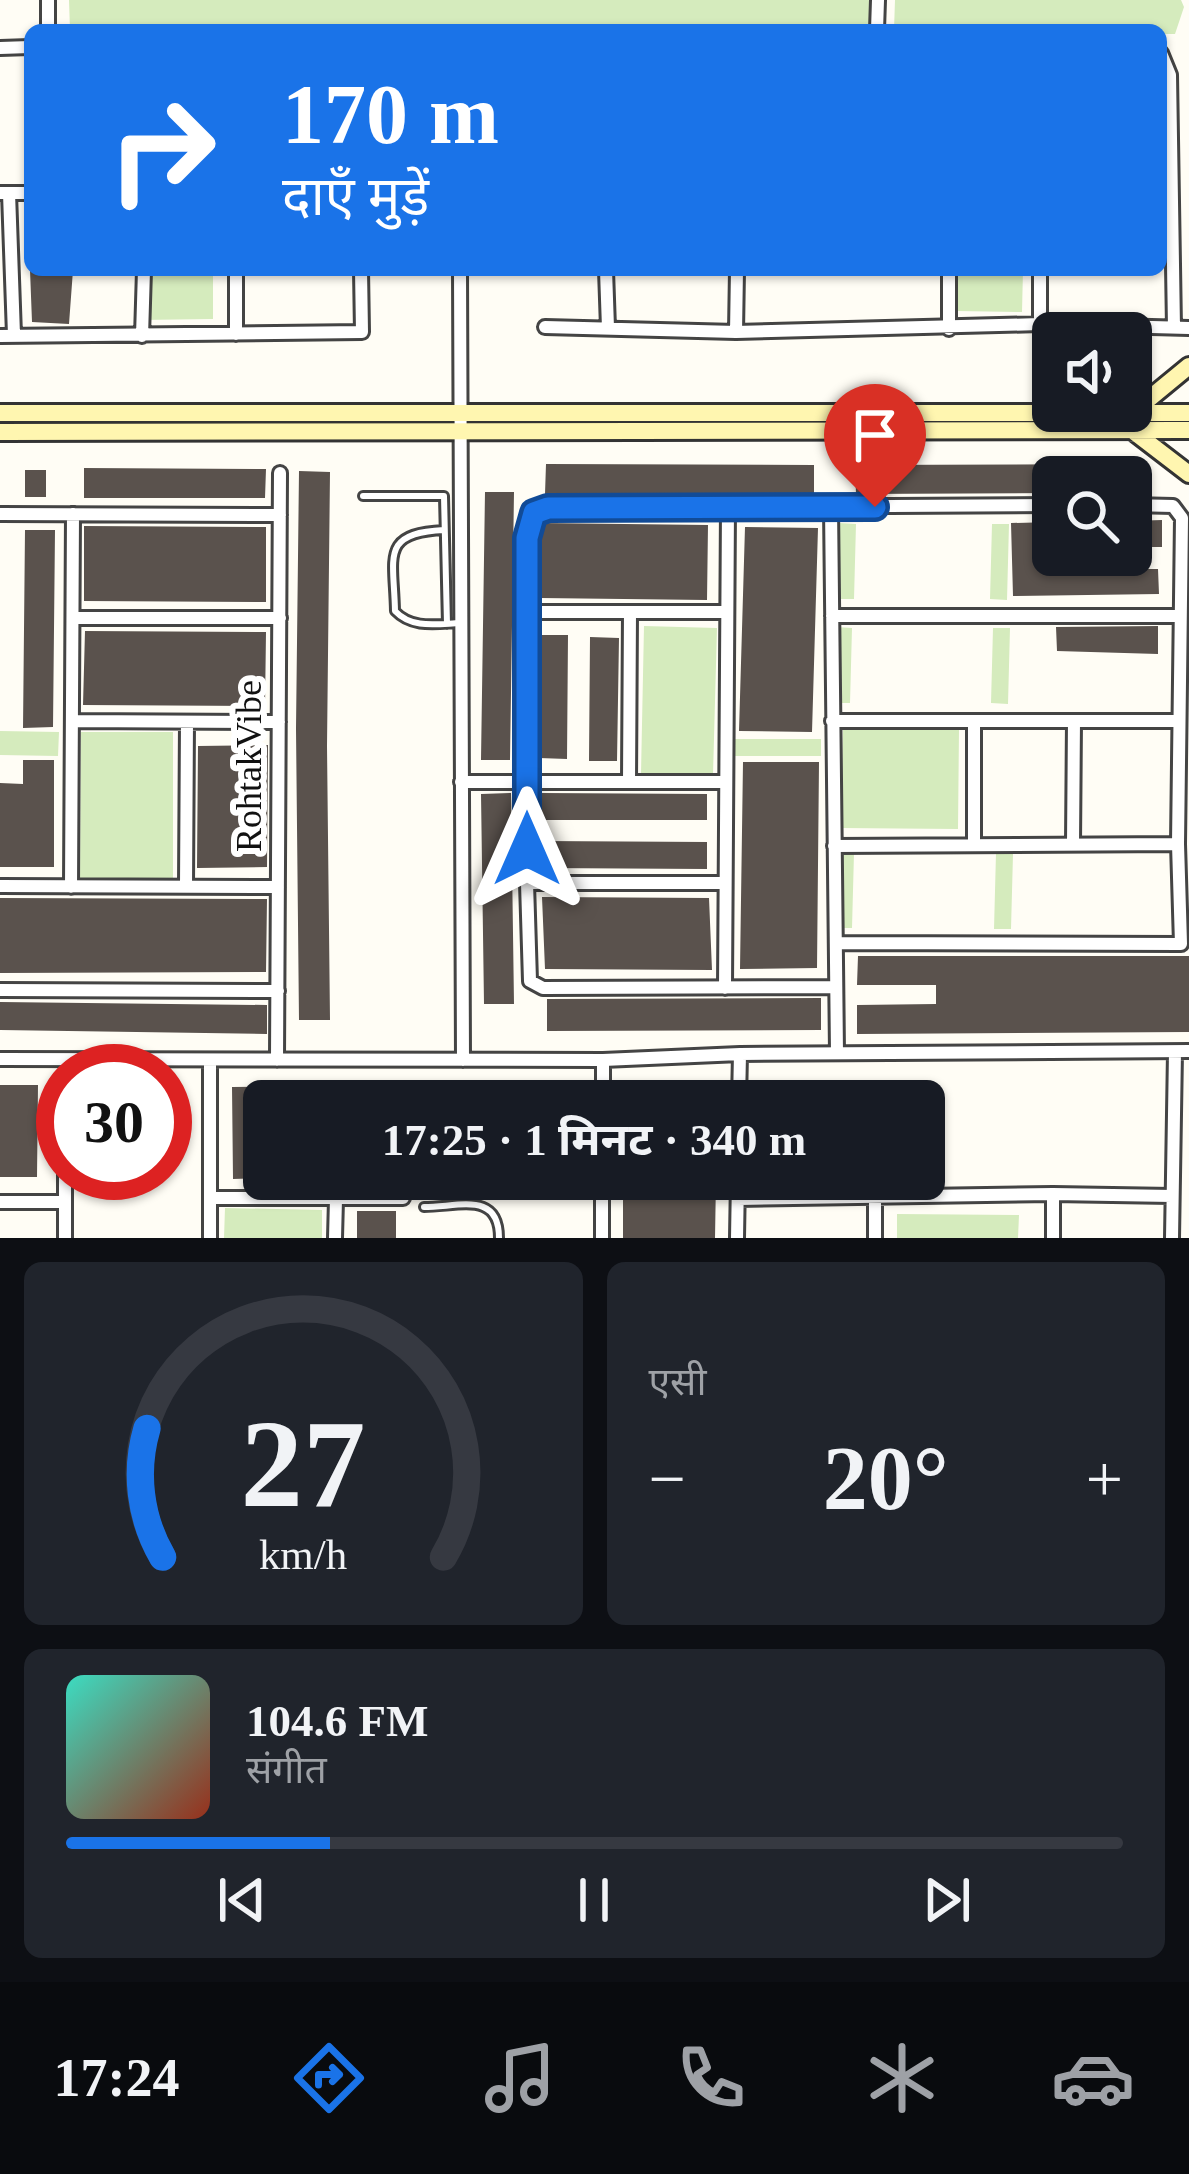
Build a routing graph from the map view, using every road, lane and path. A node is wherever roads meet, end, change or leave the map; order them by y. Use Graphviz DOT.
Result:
graph roads {
  1 [pos="1167,66"];
  2 [pos="5,193"];
  3 [pos="144,276"];
  4 [pos="236,276"];
  5 [pos="361,276"];
  6 [pos="460,276"];
  7 [pos="606,276"];
  8 [pos="736,276"];
  9 [pos="949,276"];
  10 [pos="1040,276"];
  11 [pos="1040,312"];
  12 [pos="1032,325"];
  13 [pos="545,327"];
  14 [pos="608,328"];
  15 [pos="1181,328"];
  16 [pos="949,329"];
  17 [pos="736,332"];
  18 [pos="236,334"];
  19 [pos="7,335"];
  20 [pos="142,336"];
  21 [pos="1189,367"];
  22 [pos="1152,400"];
  23 [pos="0,413"];
  24 [pos="1189,413"];
  25 [pos="1152,417"];
  26 [pos="1032,421"];
  27 [pos="459,424"];
  28 [pos="1152,424"];
  29 [pos="1189,430"];
  30 [pos="0,432"];
  31 [pos="1143,432"];
  32 [pos="280,472"];
  33 [pos="1189,474"];
  34 [pos="363,496"];
  35 [pos="1032,505"];
  36 [pos="1152,505"];
  37 [pos="728,507"];
  38 [pos="831,507"];
  39 [pos="0,514"];
  40 [pos="74,514"];
  41 [pos="280,514"];
  42 [pos="444,530"];
  43 [pos="528,612"];
  44 [pos="630,612"];
  45 [pos="727,612"];
  46 [pos="832,616"];
  47 [pos="1179,616"];
  48 [pos="73,618"];
  49 [pos="280,618"];
  50 [pos="454,624"];
  51 [pos="832,721"];
  52 [pos="974,721"];
  53 [pos="1074,721"];
  54 [pos="1179,721"];
  55 [pos="72,722"];
  56 [pos="187,722"];
  57 [pos="279,722"];
  58 [pos="461,782"];
  59 [pos="527,782"];
  60 [pos="629,782"];
  61 [pos="726,782"];
  62 [pos="974,844"];
  63 [pos="1073,844"];
  64 [pos="1178,844"];
  65 [pos="834,847"];
  66 [pos="526,883"];
  67 [pos="725,884"];
  68 [pos="0,886"];
  69 [pos="71,886"];
  70 [pos="186,887"];
  71 [pos="278,887"];
  72 [pos="837,943"];
  73 [pos="836,987"];
  74 [pos="725,988"];
  75 [pos="0,990"];
  76 [pos="278,991"];
  77 [pos="1182,1052"];
  78 [pos="837,1053"];
  79 [pos="740,1054"];
  80 [pos="0,1059"];
  81 [pos="210,1060"];
  82 [pos="277,1060"];
  83 [pos="463,1060"];
  84 [pos="603,1060"];
  85 [pos="192,1061"];
  86 [pos="36,1063"];
  87 [pos="603,1080"];
  88 [pos="740,1080"];
  89 [pos="1053,1194"];
  90 [pos="1172,1196"];
  91 [pos="945,1197"];
  92 [pos="210,1198"];
  93 [pos="243,1198"];
  94 [pos="336,1200"];
  95 [pos="602,1200"];
  96 [pos="738,1200"];
  97 [pos="874,1200"];
  98 [pos="0,1202"];
  99 [pos="65,1202"];
  100 [pos="424,1208"];
  101 [pos="65,1238"];
  102 [pos="210,1238"];
  103 [pos="335,1238"];
  104 [pos="499,1238"];
  105 [pos="602,1238"];
  106 [pos="737,1238"];
  107 [pos="874,1238"];
  108 [pos="1053,1238"];
  109 [pos="1172,1238"];
  1 -- 15 [label="street"];
  2 -- 19 [label="street"];
  3 -- 20 [label="street"];
  4 -- 18 [label="street"];
  5 -- 18 [label="street"];
  6 -- 27 [label="street"];
  7 -- 14 [label="street"];
  8 -- 17 [label="street"];
  9 -- 16 [label="street"];
  10 -- 11 [label="street"];
  12 -- 16 [label="street"];
  13 -- 14 [label="street"];
  14 -- 17 [label="street"];
  16 -- 17 [label="street"];
  18 -- 20 [label="street"];
  19 -- 20 [label="street"];
  21 -- 22 [label="main road"];
  23 -- 27 [label="main road"];
  24 -- 25 [label="main road"];
  26 -- 27 [label="main road"];
  27 -- 30 [label="main road"];
  27 -- 50 [label="street"];
  28 -- 29 [label="main road"];
  31 -- 33 [label="main road"];
  32 -- 41 [label="street, RohtakVibe"];
  34 -- 42 [label="lane"];
  35 -- 38 [label="street"];
  36 -- 47 [label="street"];
  37 -- 38 [label="street"];
  37 -- 43 [label="street"];
  37 -- 45 [label="street"];
  38 -- 46 [label="street"];
  39 -- 40 [label="street"];
  40 -- 41 [label="street"];
  40 -- 48 [label="street"];
  41 -- 49 [label="street, RohtakVibe"];
  42 -- 50 [label="lane"];
  42 -- 50 [label="lane"];
  43 -- 44 [label="street"];
  43 -- 59 [label="street"];
  44 -- 45 [label="street"];
  44 -- 60 [label="street"];
  45 -- 61 [label="street"];
  46 -- 47 [label="street"];
  46 -- 51 [label="street"];
  47 -- 54 [label="street"];
  48 -- 49 [label="street"];
  48 -- 55 [label="street"];
  49 -- 57 [label="street, RohtakVibe"];
  50 -- 58 [label="street"];
  51 -- 52 [label="street"];
  51 -- 65 [label="street"];
  52 -- 53 [label="street"];
  52 -- 62 [label="street"];
  53 -- 54 [label="street"];
  53 -- 63 [label="street"];
  54 -- 64 [label="street"];
  55 -- 56 [label="street"];
  55 -- 69 [label="street"];
  56 -- 57 [label="street"];
  56 -- 70 [label="street"];
  57 -- 71 [label="street, RohtakVibe"];
  58 -- 59 [label="street"];
  58 -- 83 [label="street"];
  59 -- 60 [label="street"];
  59 -- 66 [label="street"];
  60 -- 61 [label="street"];
  61 -- 67 [label="street"];
  62 -- 63 [label="street"];
  62 -- 65 [label="street"];
  63 -- 64 [label="street"];
  64 -- 72 [label="street"];
  65 -- 72 [label="street"];
  66 -- 67 [label="street"];
  66 -- 74 [label="street"];
  67 -- 74 [label="street"];
  68 -- 69 [label="street"];
  69 -- 70 [label="street"];
  70 -- 71 [label="street"];
  71 -- 76 [label="street, RohtakVibe"];
  72 -- 73 [label="street"];
  73 -- 74 [label="street"];
  73 -- 78 [label="street"];
  75 -- 76 [label="street"];
  76 -- 82 [label="street, RohtakVibe"];
  77 -- 78 [label="street"];
  77 -- 90 [label="street"];
  78 -- 79 [label="street"];
  79 -- 84 [label="street"];
  79 -- 88 [label="street"];
  80 -- 86 [label="street"];
  81 -- 82 [label="street"];
  81 -- 85 [label="street"];
  81 -- 92 [label="street"];
  82 -- 83 [label="street"];
  83 -- 84 [label="street"];
  84 -- 87 [label="street"];
  89 -- 90 [label="street"];
  89 -- 91 [label="street"];
  89 -- 108 [label="street"];
  90 -- 109 [label="street"];
  92 -- 93 [label="street"];
  92 -- 102 [label="street"];
  94 -- 103 [label="street"];
  95 -- 105 [label="street"];
  96 -- 106 [label="street"];
  97 -- 107 [label="street"];
  98 -- 99 [label="street"];
  99 -- 101 [label="street"];
  100 -- 104 [label="lane"];
}
